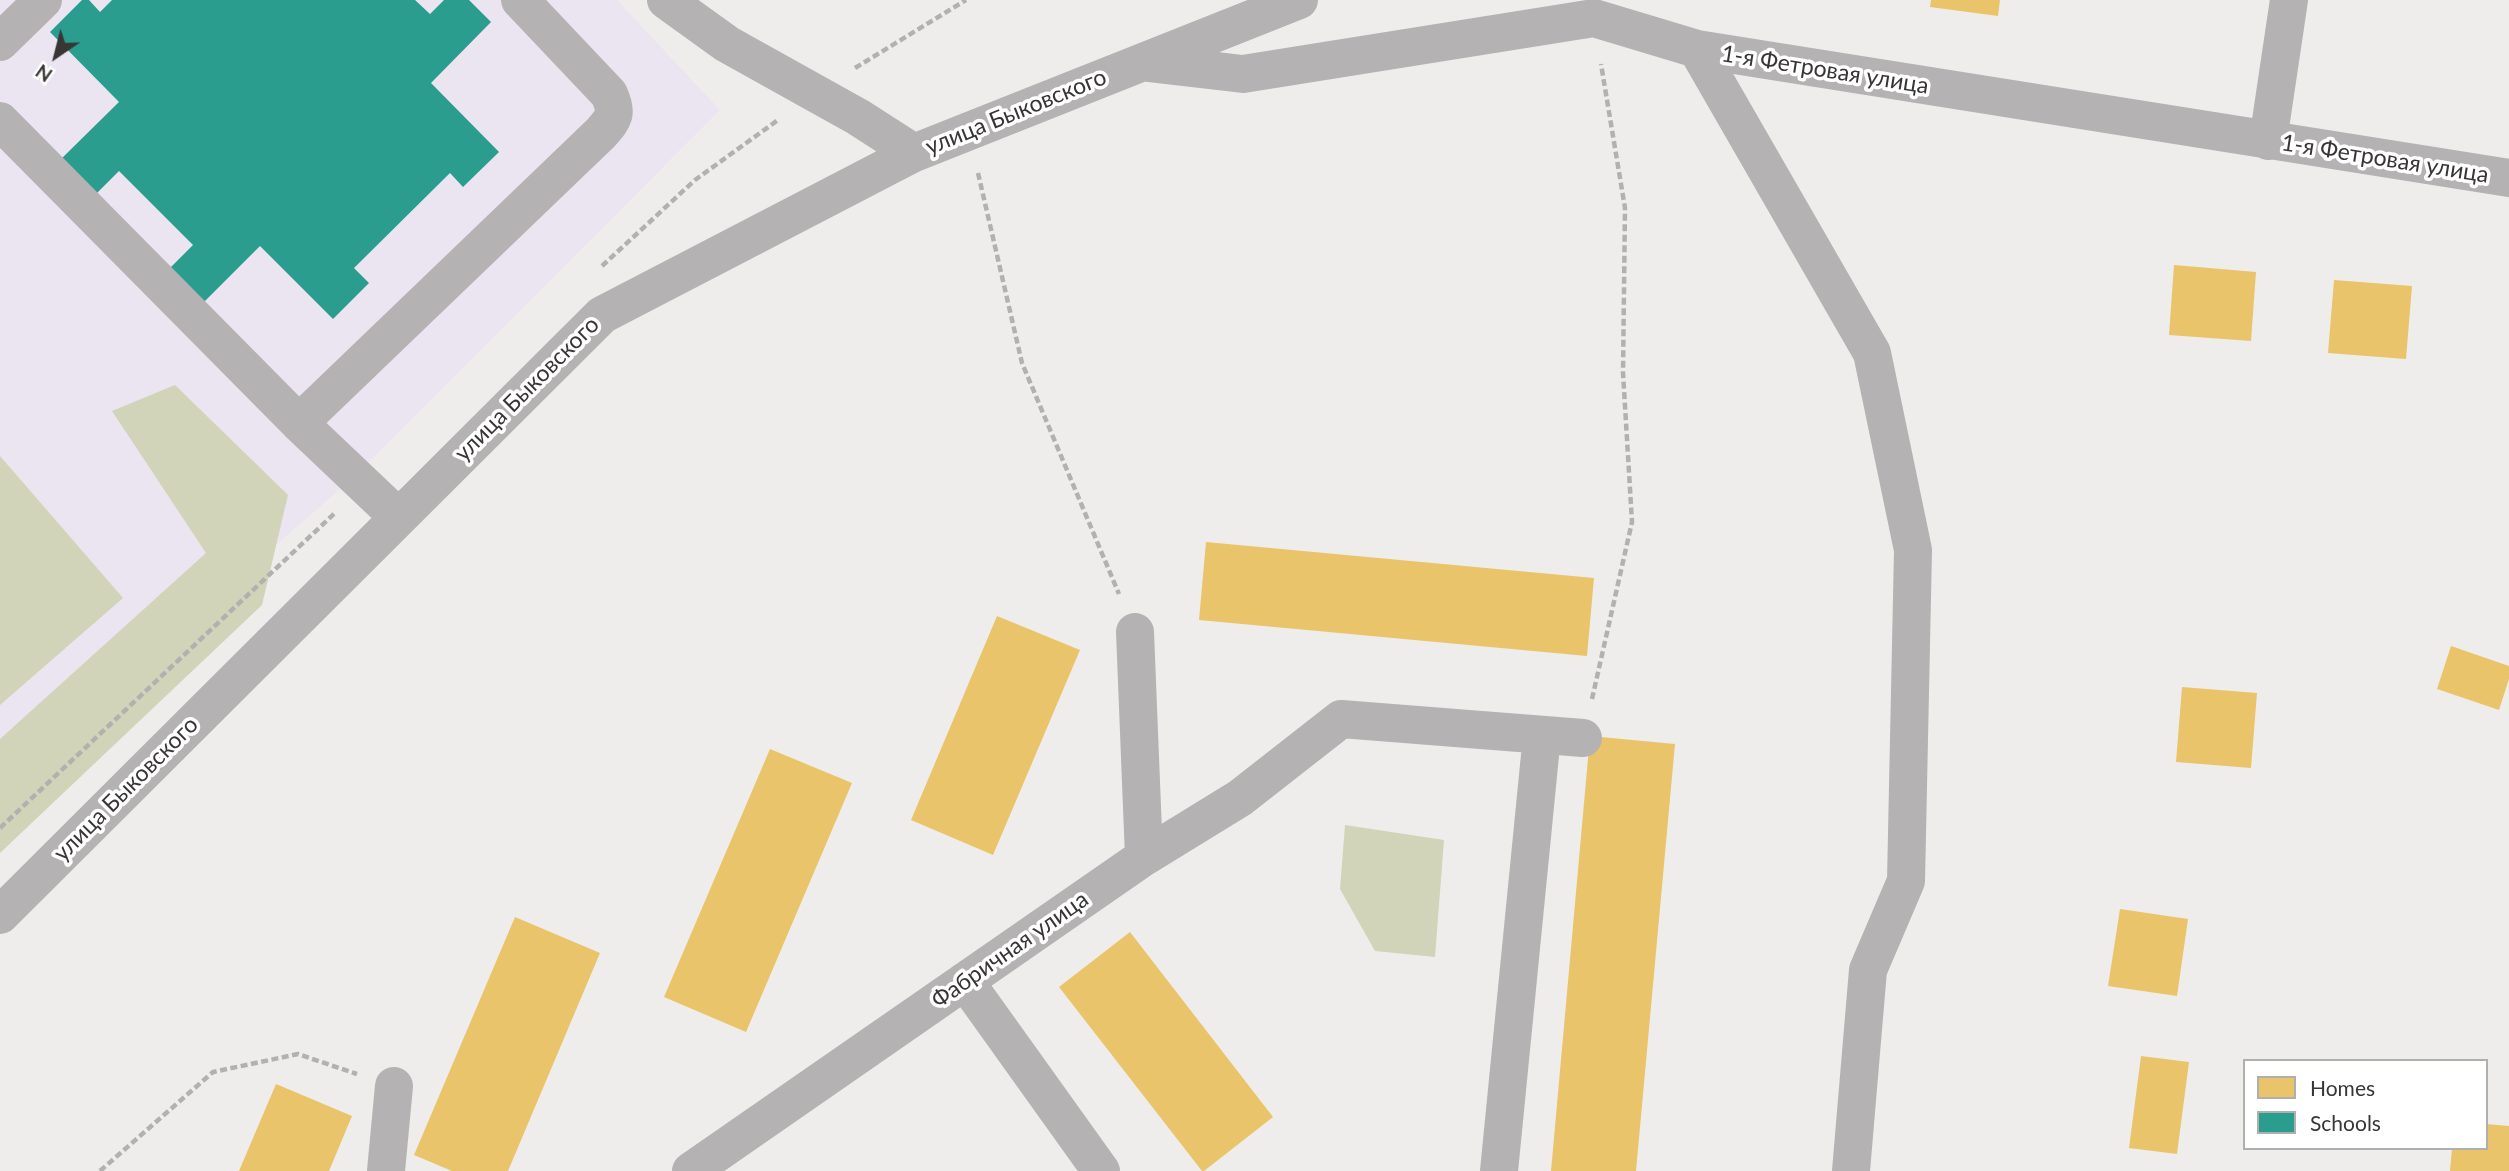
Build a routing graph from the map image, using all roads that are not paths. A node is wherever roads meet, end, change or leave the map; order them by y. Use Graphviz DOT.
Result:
graph roads {
  1 [pos="43,0"];
  2 [pos="520,0"];
  3 [pos="666,0"];
  4 [pos="1299,0"];
  5 [pos="2289,0"];
  6 [pos="0,42"];
  7 [pos="1697,49"];
  8 [pos="1143,62"];
  9 [pos="0,121"];
  10 [pos="2268,141"];
  11 [pos="914,153"];
  12 [pos="2509,178"];
  13 [pos="299,423"];
  14 [pos="398,517"];
  15 [pos="1135,632"];
  16 [pos="1542,735"];
  17 [pos="1583,738"];
  18 [pos="1144,857"];
  19 [pos="0,915"];
  20 [pos="965,981"];
  21 [pos="394,1086"];
  22 [pos="386,1171"];
  23 [pos="691,1171"];
  24 [pos="1101,1171"];
  25 [pos="1499,1171"];
  26 [pos="1851,1171"];
  1 -- 6 [label="street"];
  2 -- 13 [label="street"];
  3 -- 11 [label="street"];
  4 -- 8 [label="street, улица Быковского"];
  5 -- 10 [label="street"];
  7 -- 8 [label="street, 1-я Фетровая улица"];
  7 -- 10 [label="street, 1-я Фетровая улица"];
  7 -- 26 [label="street"];
  8 -- 11 [label="street, улица Быковского"];
  9 -- 13 [label="street"];
  10 -- 12 [label="street, 1-я Фетровая улица"];
  11 -- 14 [label="street, улица Быковского"];
  13 -- 14 [label="street"];
  14 -- 19 [label="street, улица Быковского"];
  15 -- 18 [label="street"];
  16 -- 17 [label="street, Фабричная улица"];
  16 -- 18 [label="street, Фабричная улица"];
  16 -- 25 [label="street"];
  18 -- 20 [label="street, Фабричная улица"];
  20 -- 23 [label="street, Фабричная улица"];
  20 -- 24 [label="street"];
  21 -- 22 [label="street"];
}
